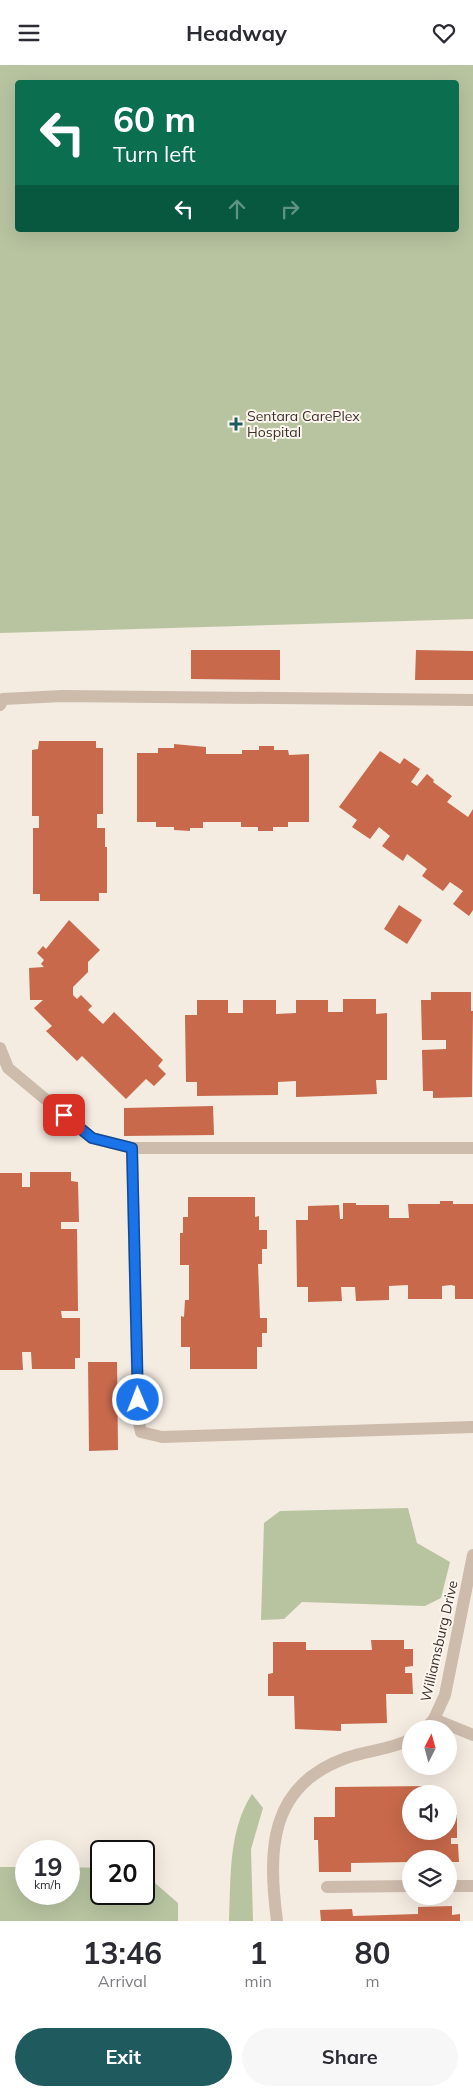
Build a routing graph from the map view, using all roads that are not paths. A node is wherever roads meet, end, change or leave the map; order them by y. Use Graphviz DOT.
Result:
graph roads {
  1 [pos="473,700"];
  2 [pos="0,705"];
  3 [pos="0,1048"];
  4 [pos="132,1148"];
  5 [pos="473,1148"];
  6 [pos="473,1427"];
  7 [pos="473,1555"];
  8 [pos="434,1719"];
  9 [pos="473,1735"];
  10 [pos="402,1744"];
  11 [pos="457,1886"];
  12 [pos="473,1886"];
  13 [pos="327,1887"];
  14 [pos="402,1887"];
  15 [pos="277,1921"];
  1 -- 2 [label="lane"];
  3 -- 4 [label="lane"];
  4 -- 5 [label="lane"];
  4 -- 6 [label="lane"];
  7 -- 8 [label="lane, Williamsburg Drive"];
  8 -- 9 [label="lane"];
  10 -- 15 [label="lane"];
  11 -- 12 [label="lane"];
  13 -- 14 [label="lane"];
}
